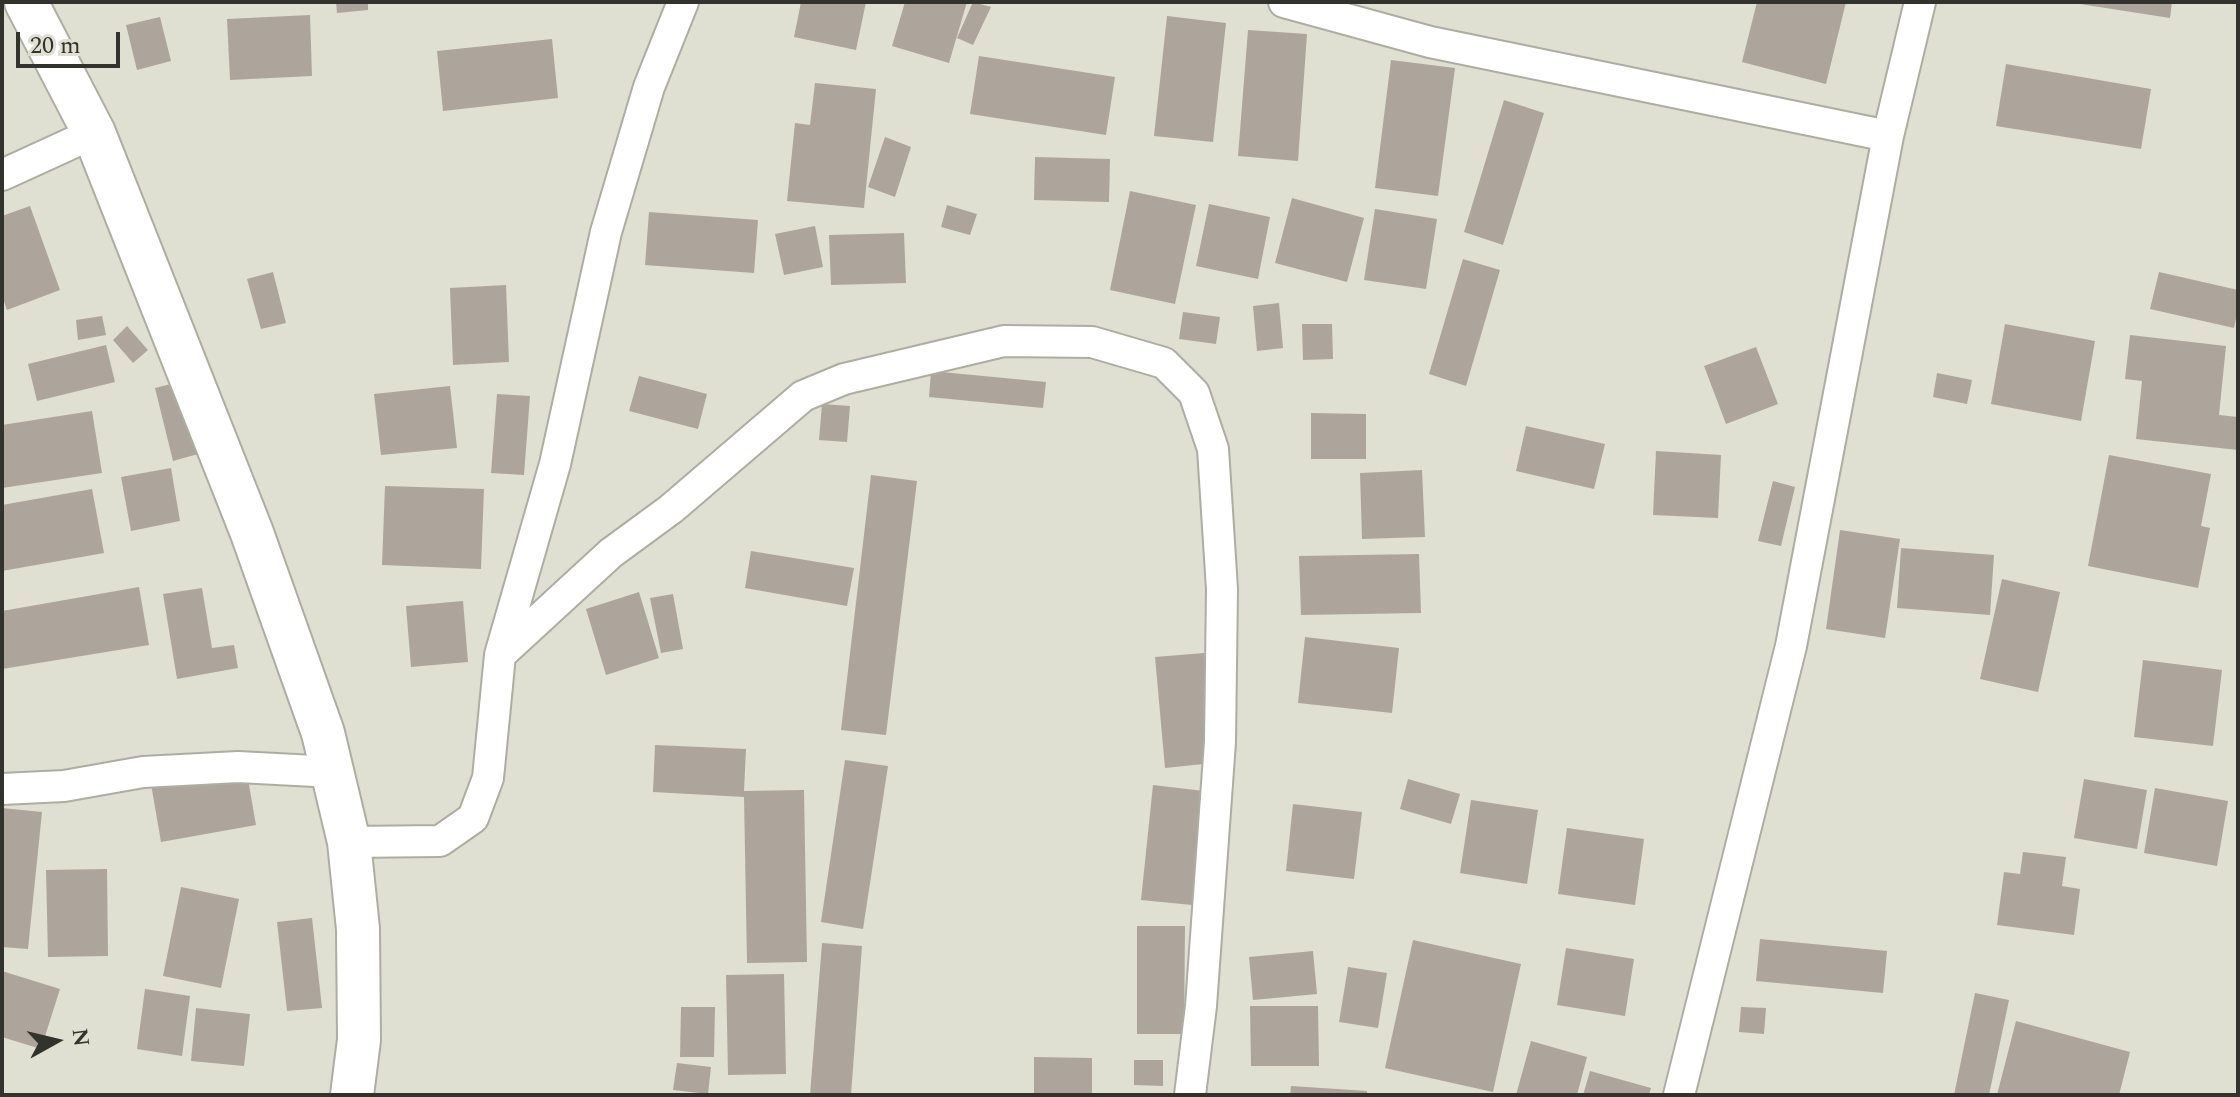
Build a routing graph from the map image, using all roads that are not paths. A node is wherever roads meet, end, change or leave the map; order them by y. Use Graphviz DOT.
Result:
graph roads {
  1 [pos="26,2"];
  2 [pos="683,2"];
  3 [pos="1284,2"];
  4 [pos="1920,2"];
  5 [pos="94,133"];
  6 [pos="1888,136"];
  7 [pos="2,175"];
  8 [pos="500,655"];
  9 [pos="334,772"];
  10 [pos="2,789"];
  11 [pos="349,842"];
  12 [pos="352,1095"];
  13 [pos="1190,1095"];
  14 [pos="1679,1095"];
  1 -- 5 [label="street"];
  2 -- 8 [label="street"];
  3 -- 6 [label="street"];
  4 -- 6 [label="street"];
  5 -- 7 [label="street"];
  5 -- 9 [label="street"];
  6 -- 14 [label="street"];
  8 -- 11 [label="street"];
  8 -- 13 [label="street"];
  9 -- 10 [label="street"];
  9 -- 11 [label="street"];
  11 -- 12 [label="street"];
}
